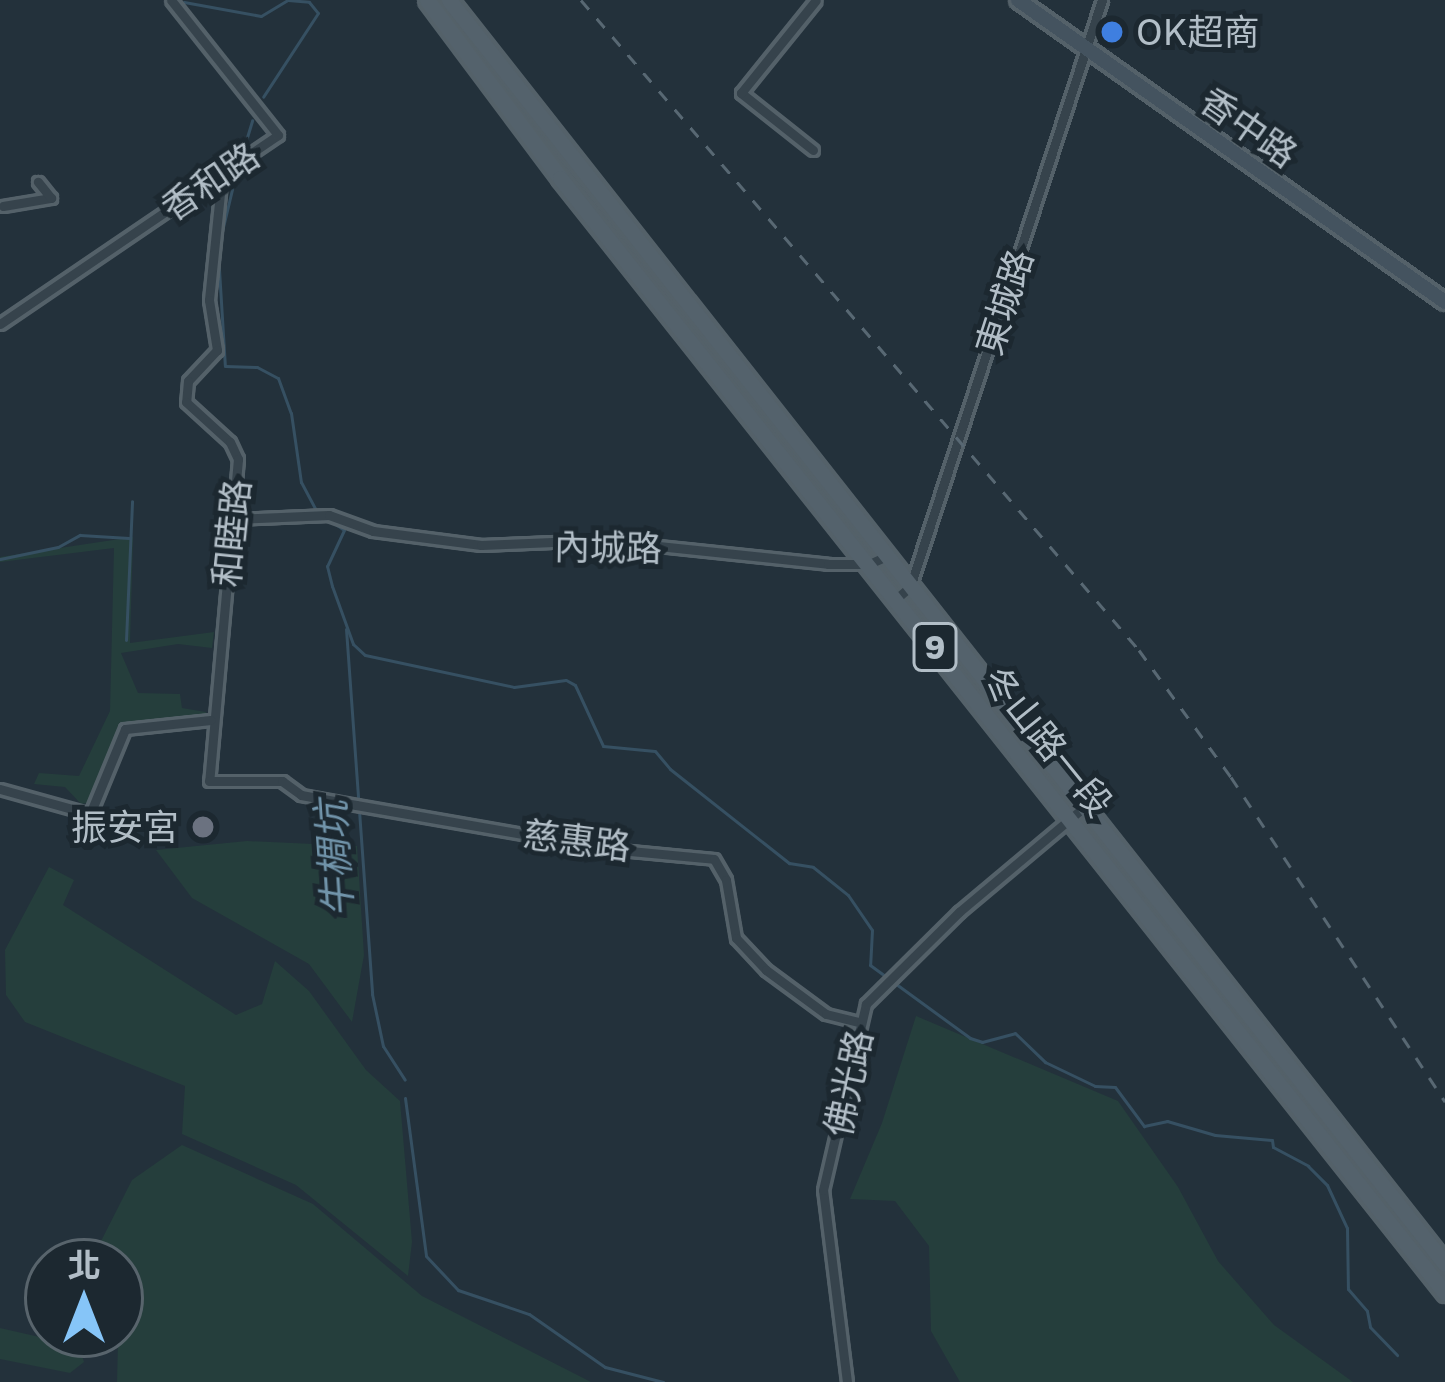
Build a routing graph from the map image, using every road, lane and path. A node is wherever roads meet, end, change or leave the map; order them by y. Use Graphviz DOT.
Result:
graph roads {
  1 [pos="171,0"];
  2 [pos="816,0"];
  3 [pos="1018,0"];
  4 [pos="1102,0"];
  5 [pos="441,5"];
  6 [pos="1086,48"];
  7 [pos="812,150"];
  8 [pos="576,167"];
  9 [pos="222,174"];
  10 [pos="560,178"];
  11 [pos="38,182"];
  12 [pos="3,206"];
  13 [pos="1445,302"];
  14 [pos="0,324"];
  15 [pos="234,519"];
  16 [pos="887,556"];
  17 [pos="869,564"];
  18 [pos="910,586"];
  19 [pos="896,599"];
  20 [pos="211,720"];
  21 [pos="209,781"];
  22 [pos="0,789"];
  23 [pos="1076,811"];
  24 [pos="861,1023"];
  25 [pos="1445,1264"];
  26 [pos="1445,1293"];
  27 [pos="847,1382"];
  1 -- 9 [label="street, 香和路"];
  2 -- 7 [label="street"];
  3 -- 6 [label="street, 香中路"];
  4 -- 6 [label="street, 東城路"];
  5 -- 8 [label="main road, 冬山路一段 / 9"];
  5 -- 10 [label="main road, 冬山路一段 / 9"];
  6 -- 13 [label="street, 香中路"];
  6 -- 18 [label="street, 東城路"];
  8 -- 10 [label="main road"];
  8 -- 16 [label="main road, 冬山路一段 / 9"];
  9 -- 14 [label="street, 香和路"];
  9 -- 15 [label="street, 和睦路"];
  10 -- 17 [label="main road, 冬山路一段 / 9"];
  11 -- 12 [label="street"];
  15 -- 17 [label="street, 內城路"];
  15 -- 20 [label="street, 和睦路"];
  16 -- 17 [label="street, 內城路"];
  16 -- 18 [label="main road, 冬山路一段 / 9"];
  17 -- 19 [label="main road, 冬山路一段 / 9"];
  18 -- 19 [label="street, 東城路"];
  18 -- 23 [label="main road, 冬山路一段 / 9"];
  19 -- 23 [label="main road, 冬山路一段 / 9"];
  20 -- 21 [label="street, 和睦路"];
  20 -- 22 [label="street"];
  21 -- 24 [label="street, 慈惠路"];
  23 -- 24 [label="street, 佛光路"];
  23 -- 25 [label="main road, 冬山路一段 / 9"];
  23 -- 26 [label="main road, 冬山路一段 / 9"];
  24 -- 27 [label="street, 佛光路"];
}
